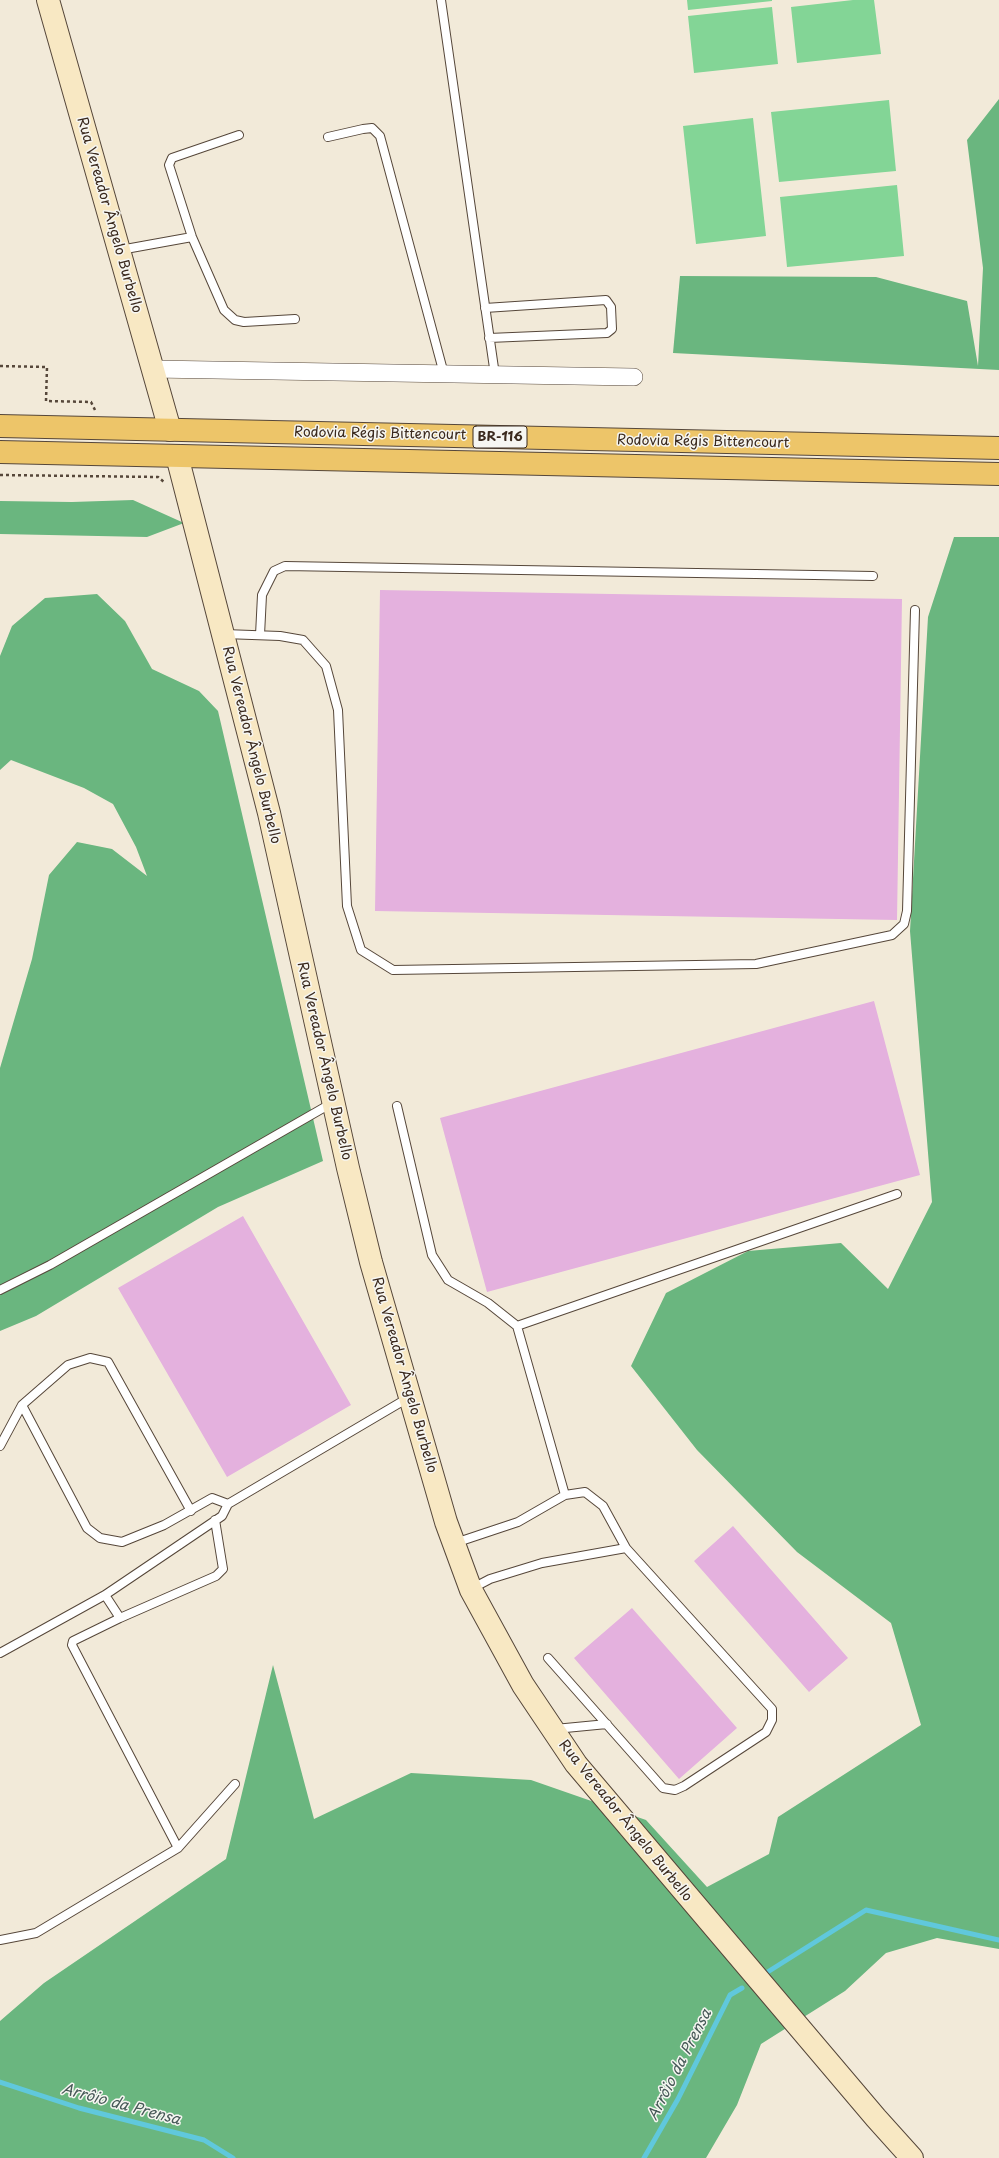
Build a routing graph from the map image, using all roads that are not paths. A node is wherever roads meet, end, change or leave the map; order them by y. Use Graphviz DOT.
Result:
graph roads {
  1 [pos="48,0"];
  2 [pos="441,0"];
  3 [pos="239,135"];
  4 [pos="328,137"];
  5 [pos="192,237"];
  6 [pos="119,250"];
  7 [pos="485,308"];
  8 [pos="295,319"];
  9 [pos="489,338"];
  10 [pos="153,369"];
  11 [pos="444,374"];
  12 [pos="495,375"];
  13 [pos="634,377"];
  14 [pos="0,426"];
  15 [pos="170,430"];
  16 [pos="999,448"];
  17 [pos="0,452"];
  18 [pos="177,456"];
  19 [pos="999,474"];
  20 [pos="873,576"];
  21 [pos="915,610"];
  22 [pos="223,634"];
  23 [pos="260,635"];
  24 [pos="333,1102"];
  25 [pos="397,1106"];
  26 [pos="897,1194"];
  27 [pos="0,1290"];
  28 [pos="517,1326"];
  29 [pos="409,1397"];
  30 [pos="22,1405"];
  31 [pos="0,1446"];
  32 [pos="565,1495"];
  33 [pos="228,1504"];
  34 [pos="191,1512"];
  35 [pos="215,1520"];
  36 [pos="453,1544"];
  37 [pos="626,1548"];
  38 [pos="471,1590"];
  39 [pos="105,1595"];
  40 [pos="120,1618"];
  41 [pos="0,1653"];
  42 [pos="548,1658"];
  43 [pos="607,1724"];
  44 [pos="552,1730"];
  45 [pos="235,1784"];
  46 [pos="178,1848"];
  47 [pos="0,1940"];
  48 [pos="912,2158"];
  1 -- 6 [label="main road, Rua Vereador Ângelo Burbello"];
  2 -- 7 [label="lane"];
  3 -- 5 [label="lane"];
  4 -- 11 [label="lane"];
  5 -- 6 [label="lane"];
  5 -- 8 [label="lane"];
  6 -- 10 [label="main road, Rua Vereador Ângelo Burbello"];
  7 -- 9 [label="lane"];
  7 -- 9 [label="lane"];
  9 -- 12 [label="lane"];
  10 -- 11 [label="street"];
  10 -- 15 [label="main road, Rua Vereador Ângelo Burbello"];
  11 -- 12 [label="street"];
  12 -- 13 [label="street"];
  14 -- 15 [label="highway, Rodovia Régis Bittencourt / BR-116"];
  15 -- 16 [label="highway, Rodovia Régis Bittencourt / BR-116"];
  17 -- 18 [label="highway, Rodovia Régis Bittencourt / BR-116"];
  18 -- 19 [label="highway, Rodovia Régis Bittencourt / BR-116"];
  18 -- 22 [label="main road, Rua Vereador Ângelo Burbello"];
  20 -- 23 [label="lane"];
  21 -- 23 [label="lane"];
  22 -- 23 [label="lane"];
  22 -- 24 [label="main road, Rua Vereador Ângelo Burbello"];
  24 -- 27 [label="lane"];
  24 -- 29 [label="main road, Rua Vereador Ângelo Burbello"];
  25 -- 28 [label="lane"];
  26 -- 28 [label="lane"];
  28 -- 32 [label="lane"];
  29 -- 33 [label="lane"];
  29 -- 36 [label="main road, Rua Vereador Ângelo Burbello"];
  30 -- 31 [label="lane"];
  30 -- 34 [label="lane"];
  30 -- 34 [label="lane"];
  32 -- 36 [label="lane"];
  32 -- 37 [label="lane"];
  33 -- 34 [label="lane"];
  33 -- 35 [label="lane"];
  35 -- 39 [label="lane"];
  35 -- 40 [label="lane"];
  36 -- 38 [label="main road, Rua Vereador Ângelo Burbello"];
  37 -- 38 [label="lane"];
  37 -- 43 [label="lane"];
  38 -- 44 [label="main road, Rua Vereador Ângelo Burbello"];
  39 -- 40 [label="lane"];
  39 -- 41 [label="lane"];
  40 -- 46 [label="lane"];
  42 -- 43 [label="lane"];
  43 -- 44 [label="lane"];
  44 -- 48 [label="main road, Rua Vereador Ângelo Burbello"];
  45 -- 46 [label="lane"];
  46 -- 47 [label="lane"];
}
